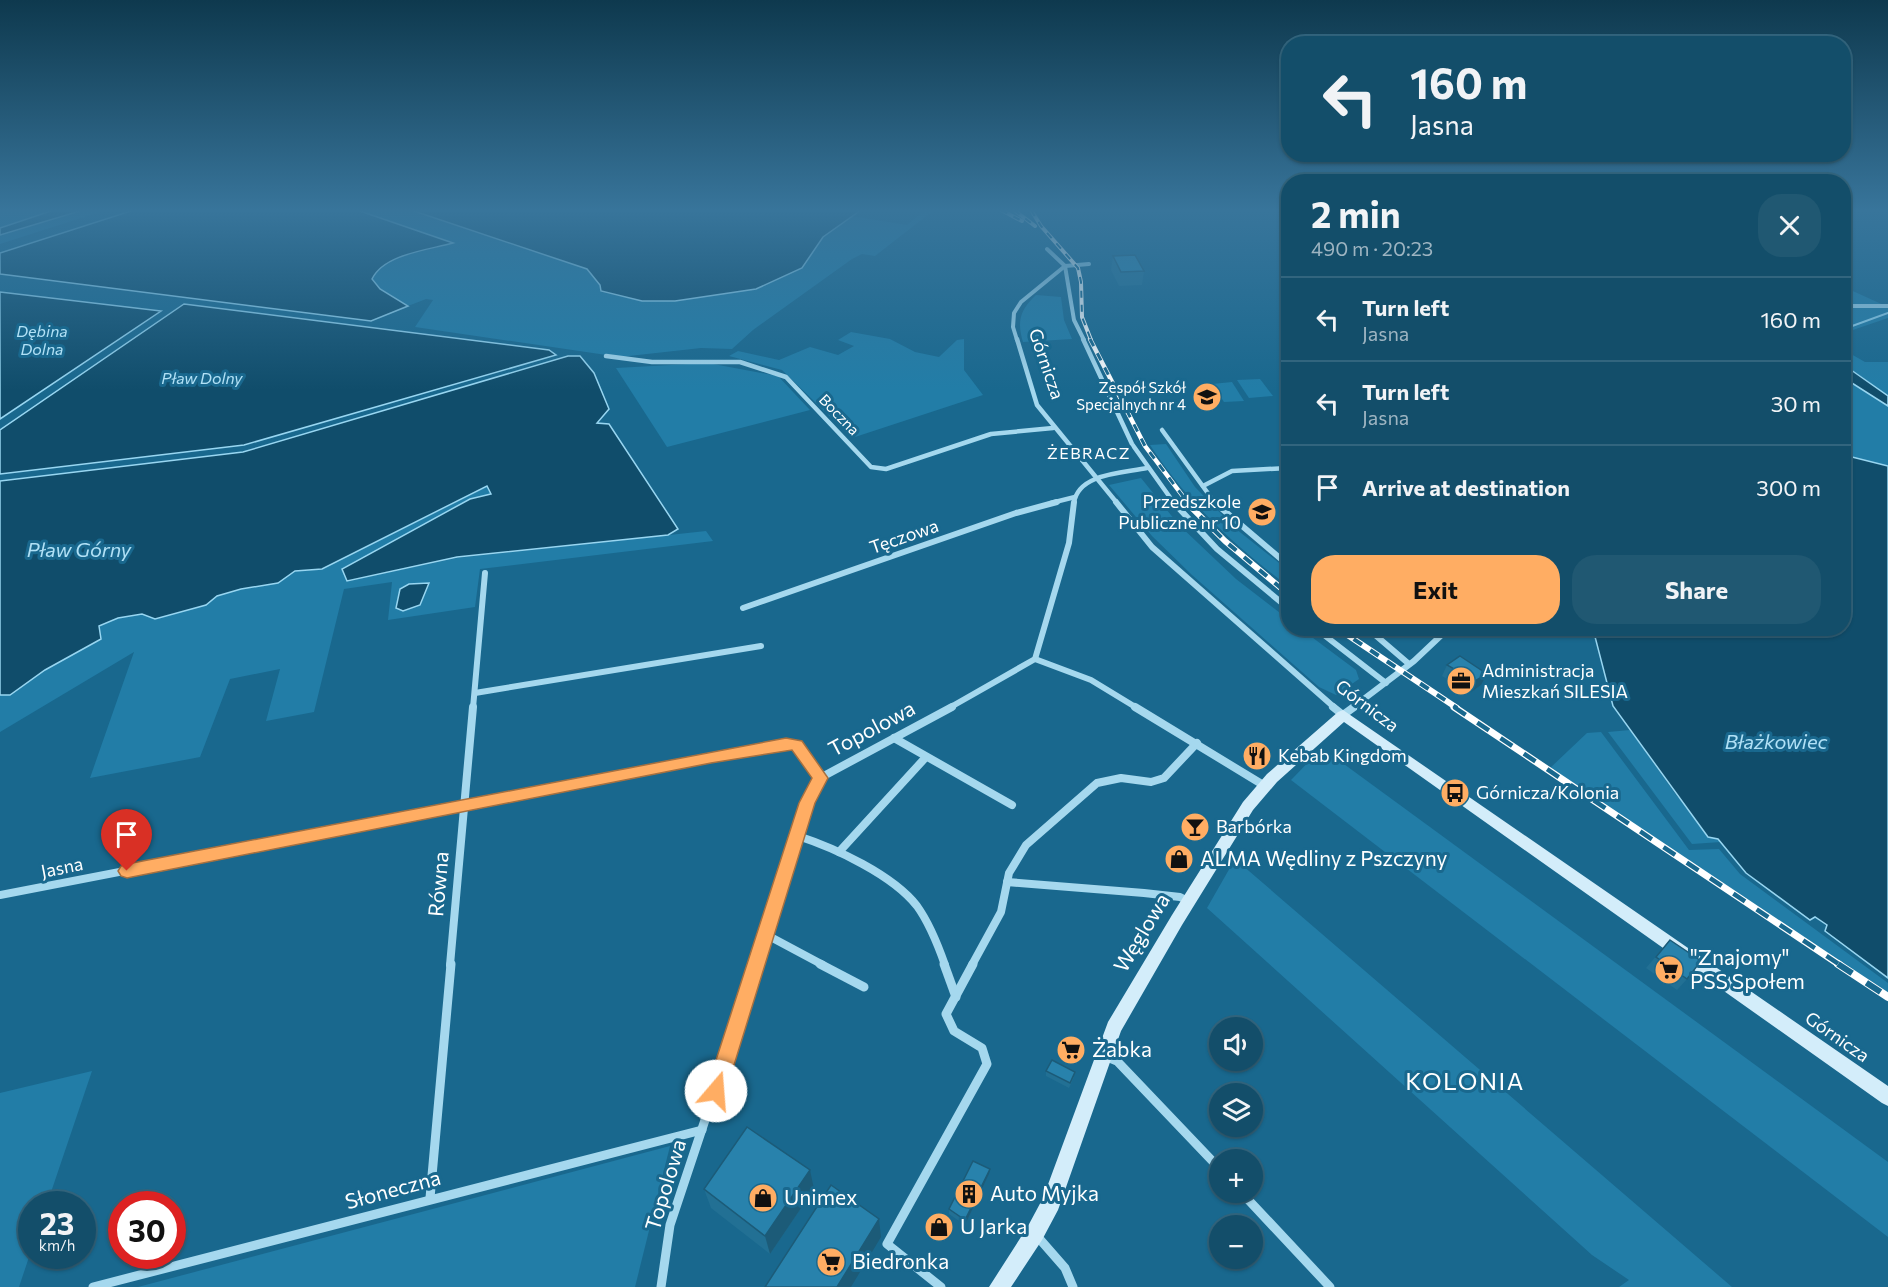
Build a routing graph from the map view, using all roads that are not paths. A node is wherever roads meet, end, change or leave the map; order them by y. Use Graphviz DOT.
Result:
graph roads {
  1 [pos="1060,270"];
  2 [pos="1066,270"];
  3 [pos="1851,306"];
  4 [pos="1888,306"];
  5 [pos="606,356"];
  6 [pos="1053,428"];
  7 [pos="1162,430"];
  8 [pos="1147,468"];
  9 [pos="1281,468"];
  10 [pos="1097,478"];
  11 [pos="1203,486"];
  12 [pos="1076,497"];
  13 [pos="1281,559"];
  14 [pos="485,573"];
  15 [pos="1281,602"];
  16 [pos="743,608"];
  17 [pos="1325,636"];
  18 [pos="1377,636"];
  19 [pos="1440,636"];
  20 [pos="761,646"];
  21 [pos="1035,659"];
  22 [pos="1409,663"];
  23 [pos="1386,683"];
  24 [pos="475,693"];
  25 [pos="1343,715"];
  26 [pos="894,738"];
  27 [pos="1197,743"];
  28 [pos="926,757"];
  29 [pos="820,778"];
  30 [pos="1265,786"];
  31 [pos="1012,805"];
  32 [pos="464,806"];
  33 [pos="798,836"];
  34 [pos="839,852"];
  35 [pos="1007,882"];
  36 [pos="0,895"];
  37 [pos="1189,901"];
  38 [pos="765,934"];
  39 [pos="864,987"];
  40 [pos="956,997"];
  41 [pos="1104,1056"];
  42 [pos="1888,1097"];
  43 [pos="702,1130"];
  44 [pos="1209,1158"];
  45 [pos="430,1198"];
  46 [pos="1251,1203"];
  47 [pos="1035,1233"];
  48 [pos="93,1287"];
  49 [pos="661,1287"];
  50 [pos="941,1287"];
  51 [pos="999,1287"];
  52 [pos="1073,1287"];
  53 [pos="1330,1287"];
  1 -- 6 [label="street, Górnicza"];
  2 -- 8 [label="street"];
  3 -- 4 [label="street"];
  5 -- 6 [label="street, Boczna"];
  6 -- 10 [label="street, Górnicza"];
  7 -- 11 [label="street"];
  8 -- 10 [label="street"];
  8 -- 15 [label="street"];
  9 -- 11 [label="street"];
  10 -- 12 [label="street"];
  10 -- 25 [label="street, Górnicza"];
  11 -- 13 [label="street"];
  12 -- 16 [label="street, Tęczowa"];
  12 -- 21 [label="street"];
  14 -- 24 [label="street, Równa"];
  17 -- 23 [label="street, Górnicza"];
  18 -- 22 [label="street"];
  19 -- 22 [label="street, Węglowa"];
  20 -- 24 [label="street"];
  21 -- 26 [label="street, Topolowa"];
  21 -- 27 [label="street"];
  22 -- 23 [label="street, Węglowa"];
  23 -- 25 [label="street, Węglowa"];
  24 -- 32 [label="street, Równa"];
  25 -- 30 [label="street, Węglowa"];
  25 -- 42 [label="street, Górnicza"];
  26 -- 28 [label="street"];
  26 -- 29 [label="street, Topolowa"];
  27 -- 30 [label="street"];
  27 -- 35 [label="street"];
  28 -- 31 [label="street"];
  28 -- 34 [label="street"];
  29 -- 32 [label="street, Jasna"];
  29 -- 33 [label="street, Topolowa"];
  30 -- 37 [label="street, Węglowa"];
  32 -- 36 [label="street, Jasna"];
  32 -- 45 [label="street, Równa"];
  33 -- 34 [label="street"];
  33 -- 38 [label="street, Topolowa"];
  34 -- 40 [label="street"];
  35 -- 37 [label="street"];
  35 -- 40 [label="street"];
  37 -- 41 [label="street, Węglowa"];
  38 -- 39 [label="street"];
  38 -- 43 [label="street, Topolowa"];
  40 -- 50 [label="street"];
  41 -- 44 [label="street"];
  41 -- 47 [label="street, Węglowa"];
  43 -- 45 [label="street, Słoneczna"];
  43 -- 49 [label="street, Topolowa"];
  45 -- 48 [label="street, Słoneczna"];
  46 -- 53 [label="street"];
  47 -- 51 [label="street, Węglowa"];
  47 -- 52 [label="street"];
}
